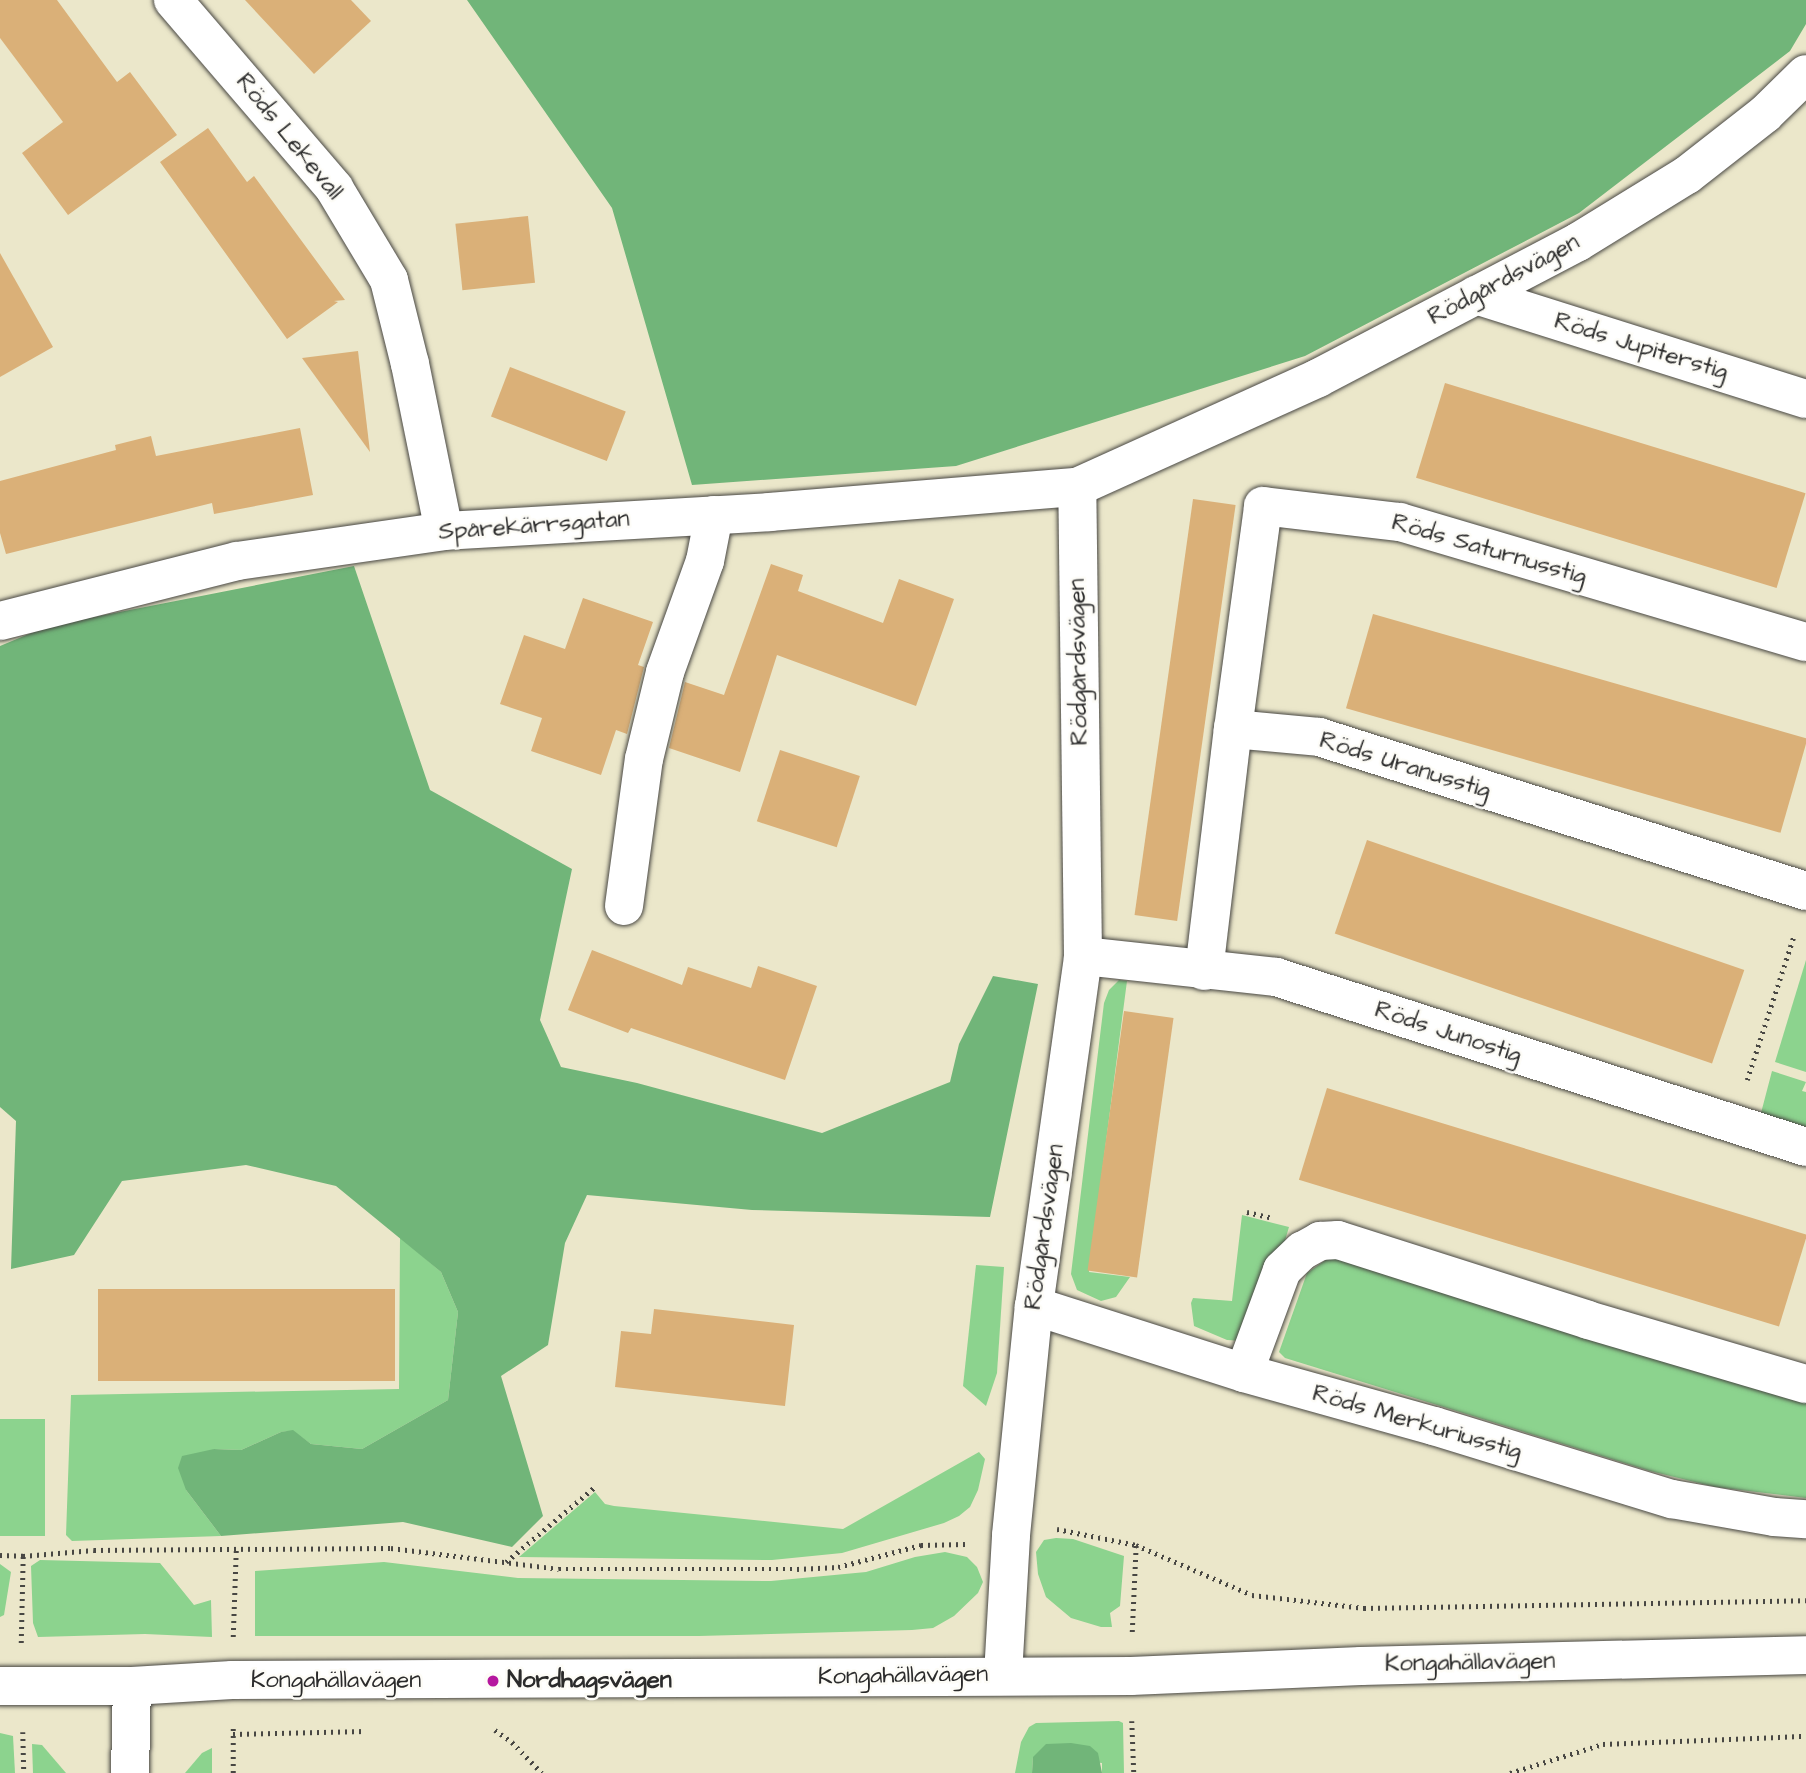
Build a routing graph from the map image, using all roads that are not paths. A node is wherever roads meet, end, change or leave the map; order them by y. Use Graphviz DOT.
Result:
graph roads {
  1 [pos="173,0"];
  2 [pos="1806,74"];
  3 [pos="1476,295"];
  4 [pos="1806,399"];
  5 [pos="1077,487"];
  6 [pos="714,515"];
  7 [pos="444,531"];
  8 [pos="0,621"];
  9 [pos="1806,642"];
  10 [pos="1233,729"];
  11 [pos="624,906"];
  12 [pos="1802,907"];
  13 [pos="1083,956"];
  14 [pos="1204,971"];
  15 [pos="1806,1147"];
  16 [pos="1034,1306"];
  17 [pos="1244,1373"];
  18 [pos="1806,1384"];
  19 [pos="1806,1519"];
  20 [pos="1806,1656"];
  21 [pos="1003,1675"];
  22 [pos="0,1686"];
  23 [pos="132,1686"];
  24 [pos="130,1773"];
  1 -- 7 [label="street, Röds Lekevall"];
  2 -- 3 [label="street, Rödgårdsvägen"];
  3 -- 4 [label="street, Röds Jupiterstig"];
  3 -- 5 [label="street, Rödgårdsvägen"];
  5 -- 6 [label="street, Spårekärrsgatan"];
  5 -- 13 [label="street, Rödgårdsvägen"];
  6 -- 7 [label="street, Spårekärrsgatan"];
  6 -- 11 [label="street"];
  7 -- 8 [label="street, Spårekärrsgatan"];
  9 -- 10 [label="street, Röds Saturnusstig"];
  10 -- 12 [label="street, Röds Uranusstig"];
  10 -- 14 [label="street"];
  13 -- 14 [label="street, Röds Junostig"];
  13 -- 16 [label="street, Rödgårdsvägen"];
  14 -- 15 [label="street, Röds Junostig"];
  16 -- 17 [label="street, Röds Merkuriusstig"];
  16 -- 21 [label="street, Rödgårdsvägen"];
  17 -- 18 [label="street"];
  17 -- 19 [label="street, Röds Merkuriusstig"];
  20 -- 21 [label="street, Kongahällavägen"];
  21 -- 23 [label="street, Kongahällavägen"];
  22 -- 23 [label="street, Kongahällavägen"];
  23 -- 24 [label="street"];
}
